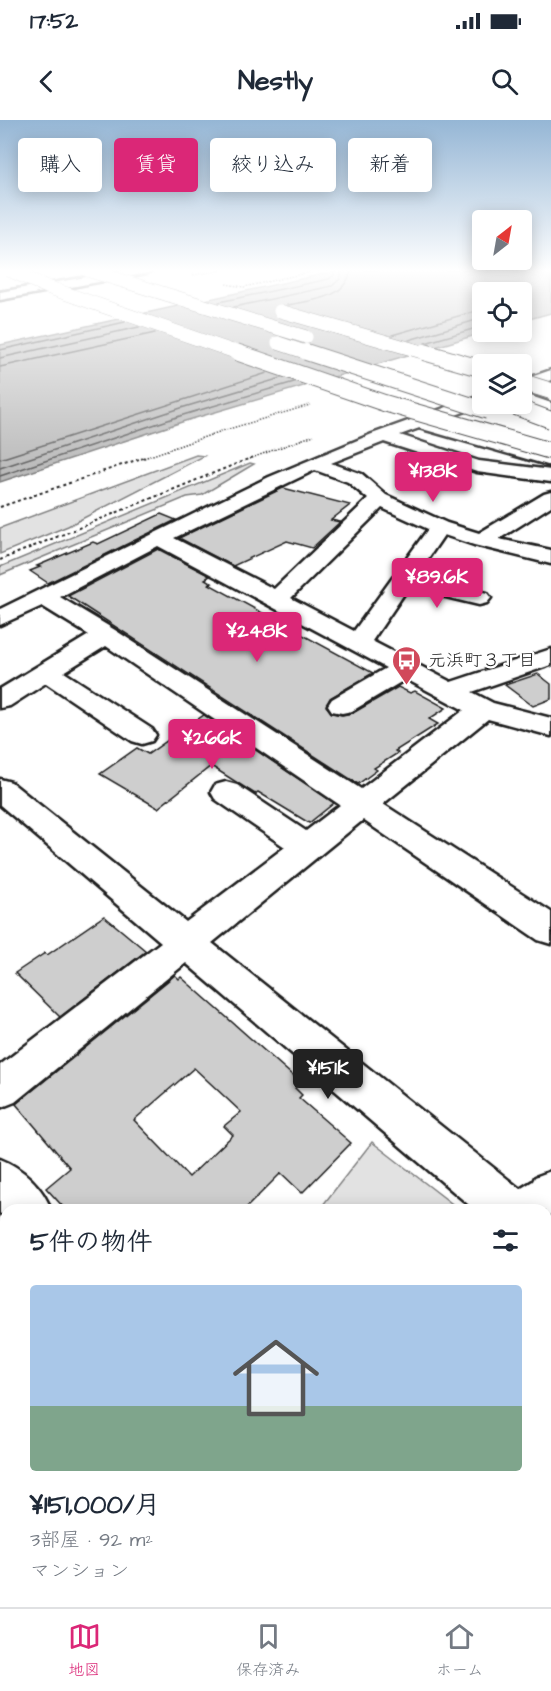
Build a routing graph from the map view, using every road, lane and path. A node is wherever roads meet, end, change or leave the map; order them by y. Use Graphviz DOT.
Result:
graph roads {
  1 [pos="199,339"];
  2 [pos="242,339"];
  3 [pos="256,339"];
  4 [pos="311,339"];
  5 [pos="357,339"];
  6 [pos="320,342"];
  7 [pos="551,375"];
  8 [pos="472,380"];
  9 [pos="532,380"];
  10 [pos="532,385"];
  11 [pos="472,388"];
  12 [pos="551,390"];
  13 [pos="532,402"];
  14 [pos="313,404"];
  15 [pos="551,409"];
  16 [pos="532,413"];
  17 [pos="490,414"];
  18 [pos="551,420"];
  19 [pos="418,422"];
  20 [pos="449,430"];
  21 [pos="551,432"];
  22 [pos="320,434"];
  23 [pos="384,436"];
  24 [pos="551,441"];
  25 [pos="551,451"];
  26 [pos="551,461"];
  27 [pos="315,464"];
  28 [pos="551,476"];
  29 [pos="551,498"];
  30 [pos="379,499"];
  31 [pos="0,507"];
  32 [pos="440,527"];
  33 [pos="159,538"];
  34 [pos="481,541"];
  35 [pos="551,557"];
  36 [pos="0,560"];
  37 [pos="404,580"];
  38 [pos="43,597"];
  39 [pos="479,598"];
  40 [pos="276,600"];
  41 [pos="0,618"];
  42 [pos="106,635"];
  43 [pos="357,643"];
  44 [pos="551,657"];
  45 [pos="405,668"];
  46 [pos="44,673"];
  47 [pos="450,692"];
  48 [pos="0,700"];
  49 [pos="342,705"];
  50 [pos="483,708"];
  51 [pos="551,728"];
  52 [pos="142,735"];
  53 [pos="0,789"];
  54 [pos="226,792"];
  55 [pos="358,804"];
  56 [pos="306,846"];
  57 [pos="551,930"];
  58 [pos="185,944"];
  59 [pos="0,1089"];
  60 [pos="0,1181"];
  61 [pos="551,1193"];
  62 [pos="22,1204"];
  63 [pos="503,1204"];
  64 [pos="537,1204"];
  1 -- 25 [label="main road, bridge"];
  2 -- 24 [label="main road"];
  3 -- 21 [label="main road, bridge"];
  4 -- 6 [label="main road, bridge"];
  5 -- 8 [label="main road, bridge"];
  7 -- 9 [label="main road"];
  10 -- 12 [label="main road, bridge"];
  11 -- 19 [label="main road"];
  13 -- 15 [label="main road"];
  14 -- 31 [label="path"];
  16 -- 18 [label="main road, bridge"];
  17 -- 20 [label="main road"];
  19 -- 20 [label="main road"];
  19 -- 23 [label="main road"];
  20 -- 26 [label="main road"];
  22 -- 36 [label="path"];
  23 -- 27 [label="main road"];
  23 -- 28 [label="main road"];
  27 -- 30 [label="main road"];
  27 -- 33 [label="main road"];
  29 -- 34 [label="main road"];
  30 -- 32 [label="main road"];
  30 -- 40 [label="main road"];
  32 -- 34 [label="main road"];
  32 -- 37 [label="main road"];
  33 -- 38 [label="main road"];
  33 -- 40 [label="main road"];
  34 -- 35 [label="main road"];
  37 -- 39 [label="main road"];
  37 -- 43 [label="main road"];
  38 -- 41 [label="main road"];
  38 -- 42 [label="main road"];
  40 -- 43 [label="main road"];
  42 -- 46 [label="main road"];
  42 -- 55 [label="main road"];
  43 -- 45 [label="main road"];
  44 -- 47 [label="main road"];
  45 -- 47 [label="main road"];
  45 -- 49 [label="main road"];
  46 -- 48 [label="main road"];
  46 -- 52 [label="main road"];
  47 -- 50 [label="main road"];
  50 -- 51 [label="main road"];
  50 -- 55 [label="main road"];
  53 -- 58 [label="main road"];
  54 -- 56 [label="main road"];
  55 -- 56 [label="main road"];
  55 -- 57 [label="main road"];
  56 -- 58 [label="main road"];
  58 -- 59 [label="main road"];
  58 -- 63 [label="main road"];
  60 -- 62 [label="main road"];
  61 -- 64 [label="main road"];
}
